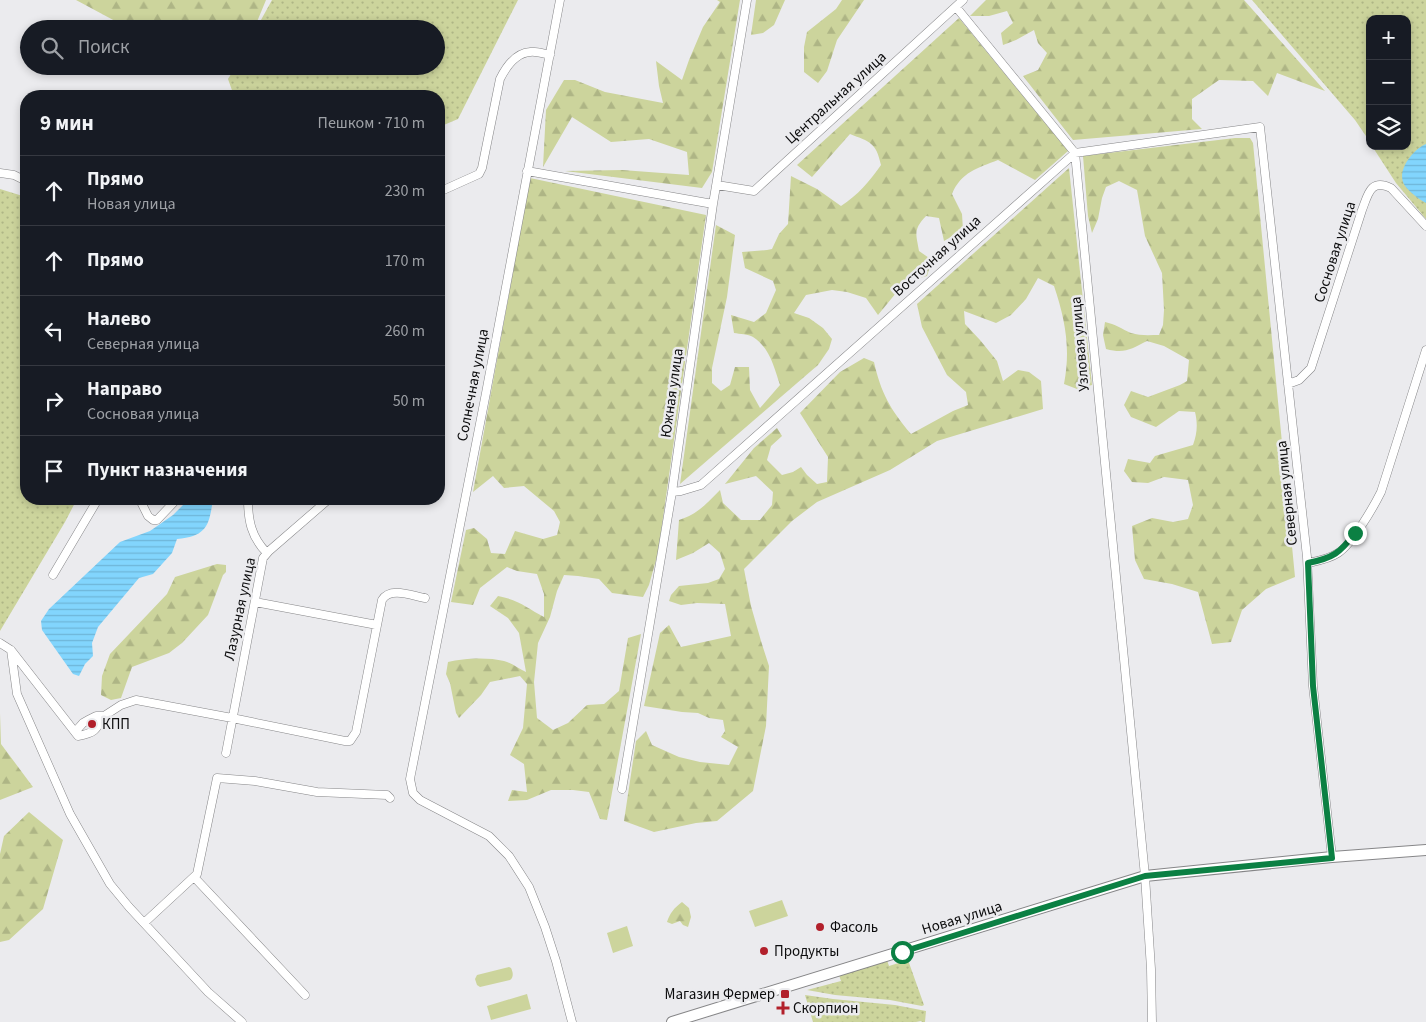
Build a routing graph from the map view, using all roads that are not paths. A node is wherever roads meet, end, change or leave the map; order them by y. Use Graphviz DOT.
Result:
graph roads {
  1 [pos="560,0"];
  2 [pos="747,0"];
  3 [pos="964,0"];
  4 [pos="956,7"];
  5 [pos="550,55"];
  6 [pos="1075,152"];
  7 [pos="527,171"];
  8 [pos="0,173"];
  9 [pos="20,178"];
  10 [pos="717,185"];
  11 [pos="445,189"];
  12 [pos="713,204"];
  13 [pos="1426,226"];
  14 [pos="1426,350"];
  15 [pos="1288,384"];
  16 [pos="672,492"];
  17 [pos="94,505"];
  18 [pos="143,505"];
  19 [pos="171,505"];
  20 [pos="248,505"];
  21 [pos="322,505"];
  22 [pos="267,553"];
  23 [pos="1308,563"];
  24 [pos="53,575"];
  25 [pos="425,598"];
  26 [pos="255,602"];
  27 [pos="377,625"];
  28 [pos="0,643"];
  29 [pos="11,650"];
  30 [pos="104,716"];
  31 [pos="232,718"];
  32 [pos="76,734"];
  33 [pos="226,752"];
  34 [pos="622,789"];
  35 [pos="390,798"];
  36 [pos="1426,850"];
  37 [pos="1332,858"];
  38 [pos="1145,876"];
  39 [pos="194,877"];
  40 [pos="144,923"];
  41 [pos="305,995"];
  42 [pos="242,1022"];
  43 [pos="572,1022"];
  44 [pos="672,1022"];
  45 [pos="1152,1022"];
  1 -- 5 [label="street, Солнечная улица"];
  2 -- 10 [label="street, Южная улица"];
  3 -- 4 [label="street, Центральная улица"];
  4 -- 6 [label="street"];
  4 -- 10 [label="street, Центральная улица"];
  5 -- 7 [label="street, Солнечная улица"];
  5 -- 11 [label="street"];
  6 -- 15 [label="street, Северная улица"];
  6 -- 16 [label="street, Восточная улица"];
  6 -- 38 [label="street, Узловая улица"];
  7 -- 12 [label="street"];
  7 -- 43 [label="street, Солнечная улица"];
  8 -- 9 [label="street"];
  10 -- 12 [label="street, Южная улица"];
  12 -- 16 [label="street, Южная улица"];
  13 -- 15 [label="street, Сосновая улица"];
  14 -- 23 [label="street"];
  15 -- 23 [label="street, Северная улица"];
  16 -- 34 [label="street, Южная улица"];
  17 -- 24 [label="street"];
  18 -- 19 [label="street"];
  20 -- 22 [label="street"];
  21 -- 22 [label="street, Лазурная улица"];
  22 -- 26 [label="street, Лазурная улица"];
  23 -- 37 [label="street, Северная улица"];
  25 -- 27 [label="street"];
  26 -- 27 [label="street"];
  26 -- 31 [label="street, Лазурная улица"];
  27 -- 31 [label="street"];
  28 -- 29 [label="street"];
  29 -- 32 [label="street"];
  29 -- 40 [label="street"];
  30 -- 31 [label="street"];
  30 -- 32 [label="street"];
  30 -- 32 [label="street"];
  31 -- 33 [label="street, Лазурная улица"];
  35 -- 39 [label="street"];
  36 -- 37 [label="street, Новая улица"];
  37 -- 38 [label="street, Новая улица"];
  38 -- 44 [label="street, Новая улица"];
  38 -- 45 [label="street, Узловая улица"];
  39 -- 40 [label="street"];
  39 -- 41 [label="street"];
  40 -- 42 [label="street"];
}
